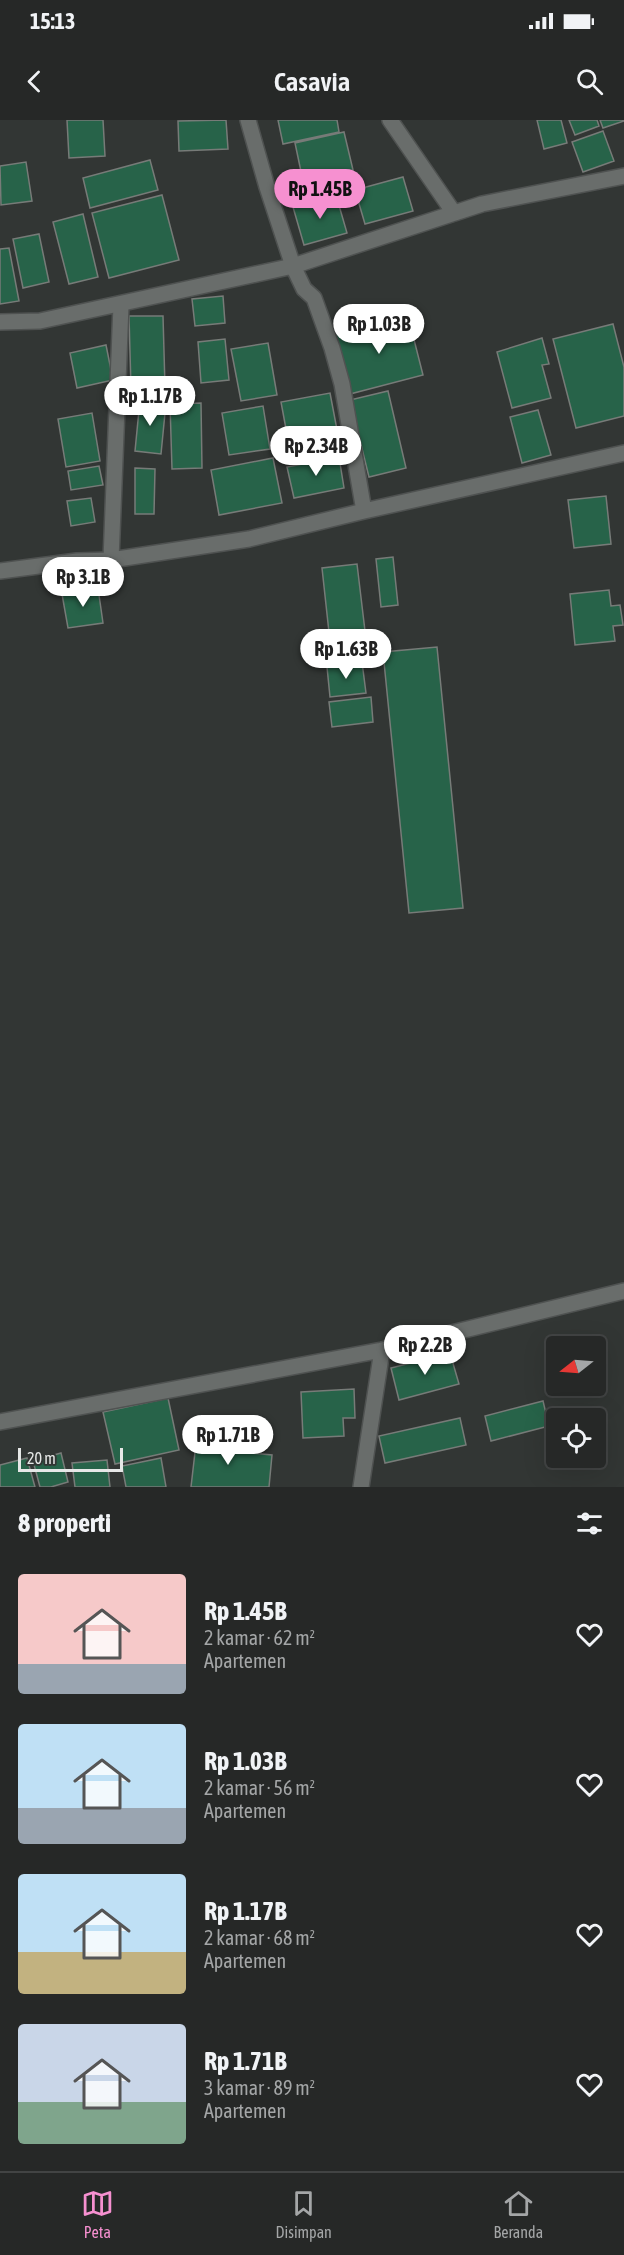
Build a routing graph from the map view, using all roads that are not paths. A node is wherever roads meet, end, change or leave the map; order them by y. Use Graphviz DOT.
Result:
graph roads {
  1 [pos="248,120"];
  2 [pos="390,120"];
  3 [pos="624,176"];
  4 [pos="454,213"];
  5 [pos="293,266"];
  6 [pos="121,305"];
  7 [pos="0,322"];
  8 [pos="624,453"];
  9 [pos="364,511"];
  10 [pos="111,560"];
  11 [pos="0,571"];
  12 [pos="624,1291"];
  13 [pos="382,1350"];
  14 [pos="0,1422"];
  15 [pos="361,1487"];
  1 -- 5 [label="street"];
  2 -- 4 [label="street"];
  3 -- 4 [label="street"];
  4 -- 5 [label="street"];
  5 -- 6 [label="street"];
  5 -- 9 [label="street"];
  6 -- 7 [label="street"];
  6 -- 10 [label="street"];
  8 -- 9 [label="street"];
  9 -- 10 [label="street"];
  10 -- 11 [label="street"];
  12 -- 13 [label="street"];
  13 -- 14 [label="street"];
  13 -- 15 [label="street"];
}
